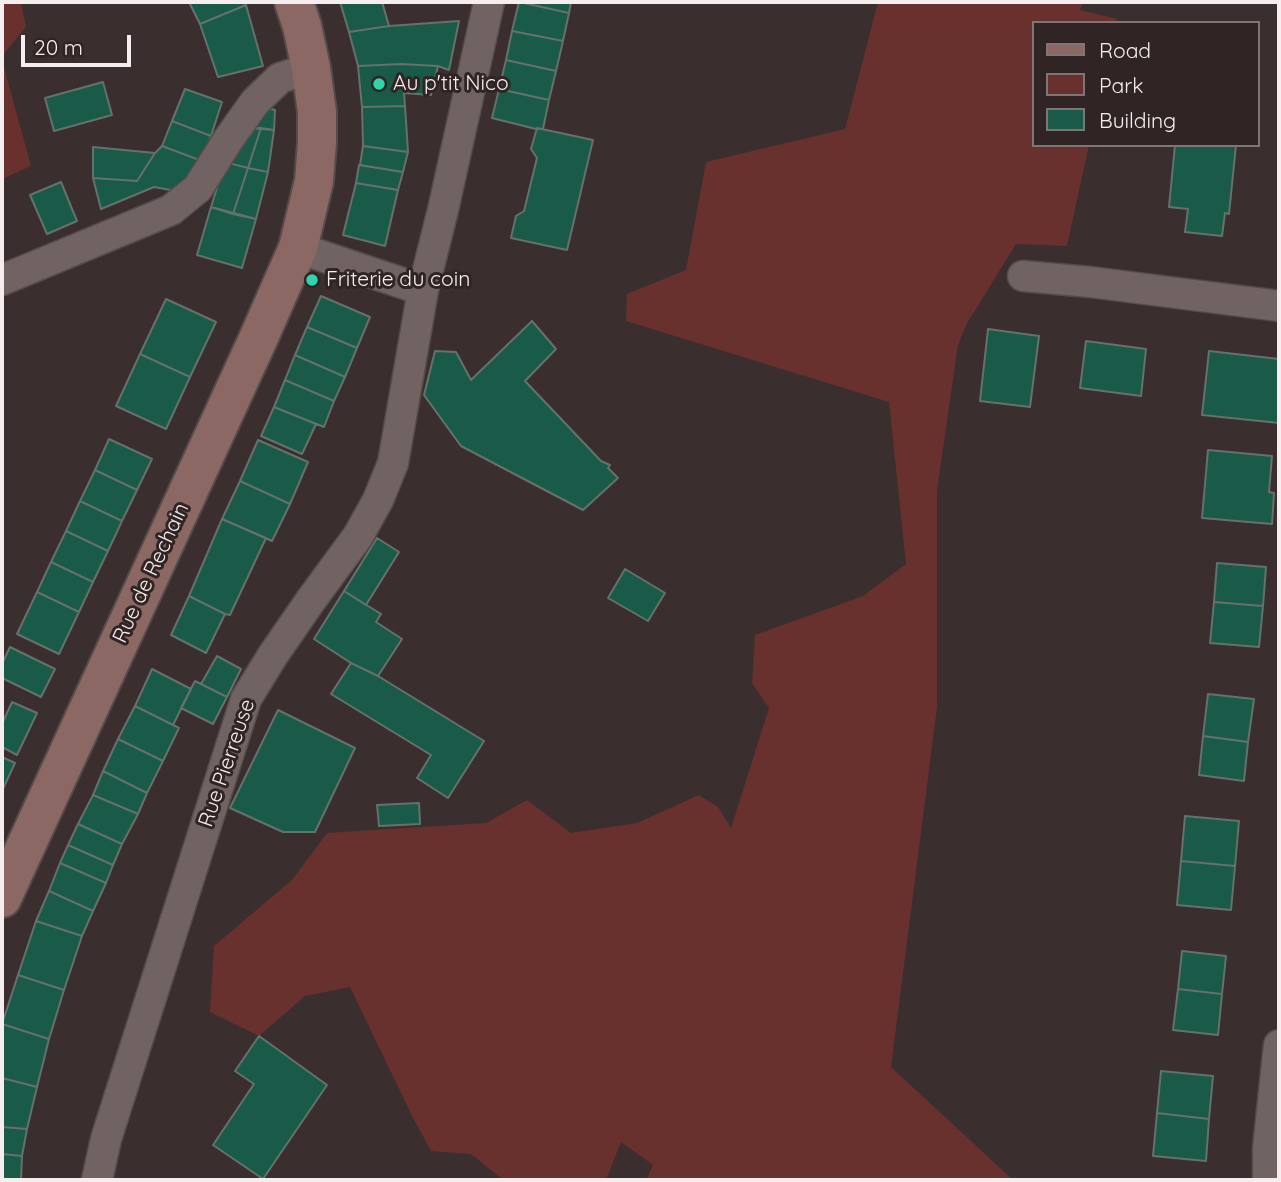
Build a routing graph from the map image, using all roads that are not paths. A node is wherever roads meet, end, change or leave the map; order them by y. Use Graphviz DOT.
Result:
graph roads {
  1 [pos="294,2"];
  2 [pos="489,2"];
  3 [pos="311,68"];
  4 [pos="298,248"];
  5 [pos="1023,276"];
  6 [pos="2,280"];
  7 [pos="424,290"];
  8 [pos="1279,306"];
  9 [pos="2,898"];
  10 [pos="1279,1045"];
  11 [pos="97,1180"];
  12 [pos="1268,1180"];
  1 -- 3 [label="main road, Rue de Rechain"];
  2 -- 7 [label="street, Rue Pierreuse"];
  3 -- 4 [label="main road, Rue de Rechain"];
  3 -- 6 [label="street"];
  4 -- 7 [label="street"];
  4 -- 9 [label="main road, Rue de Rechain"];
  5 -- 8 [label="street"];
  7 -- 11 [label="street, Rue Pierreuse"];
  10 -- 12 [label="street"];
}
